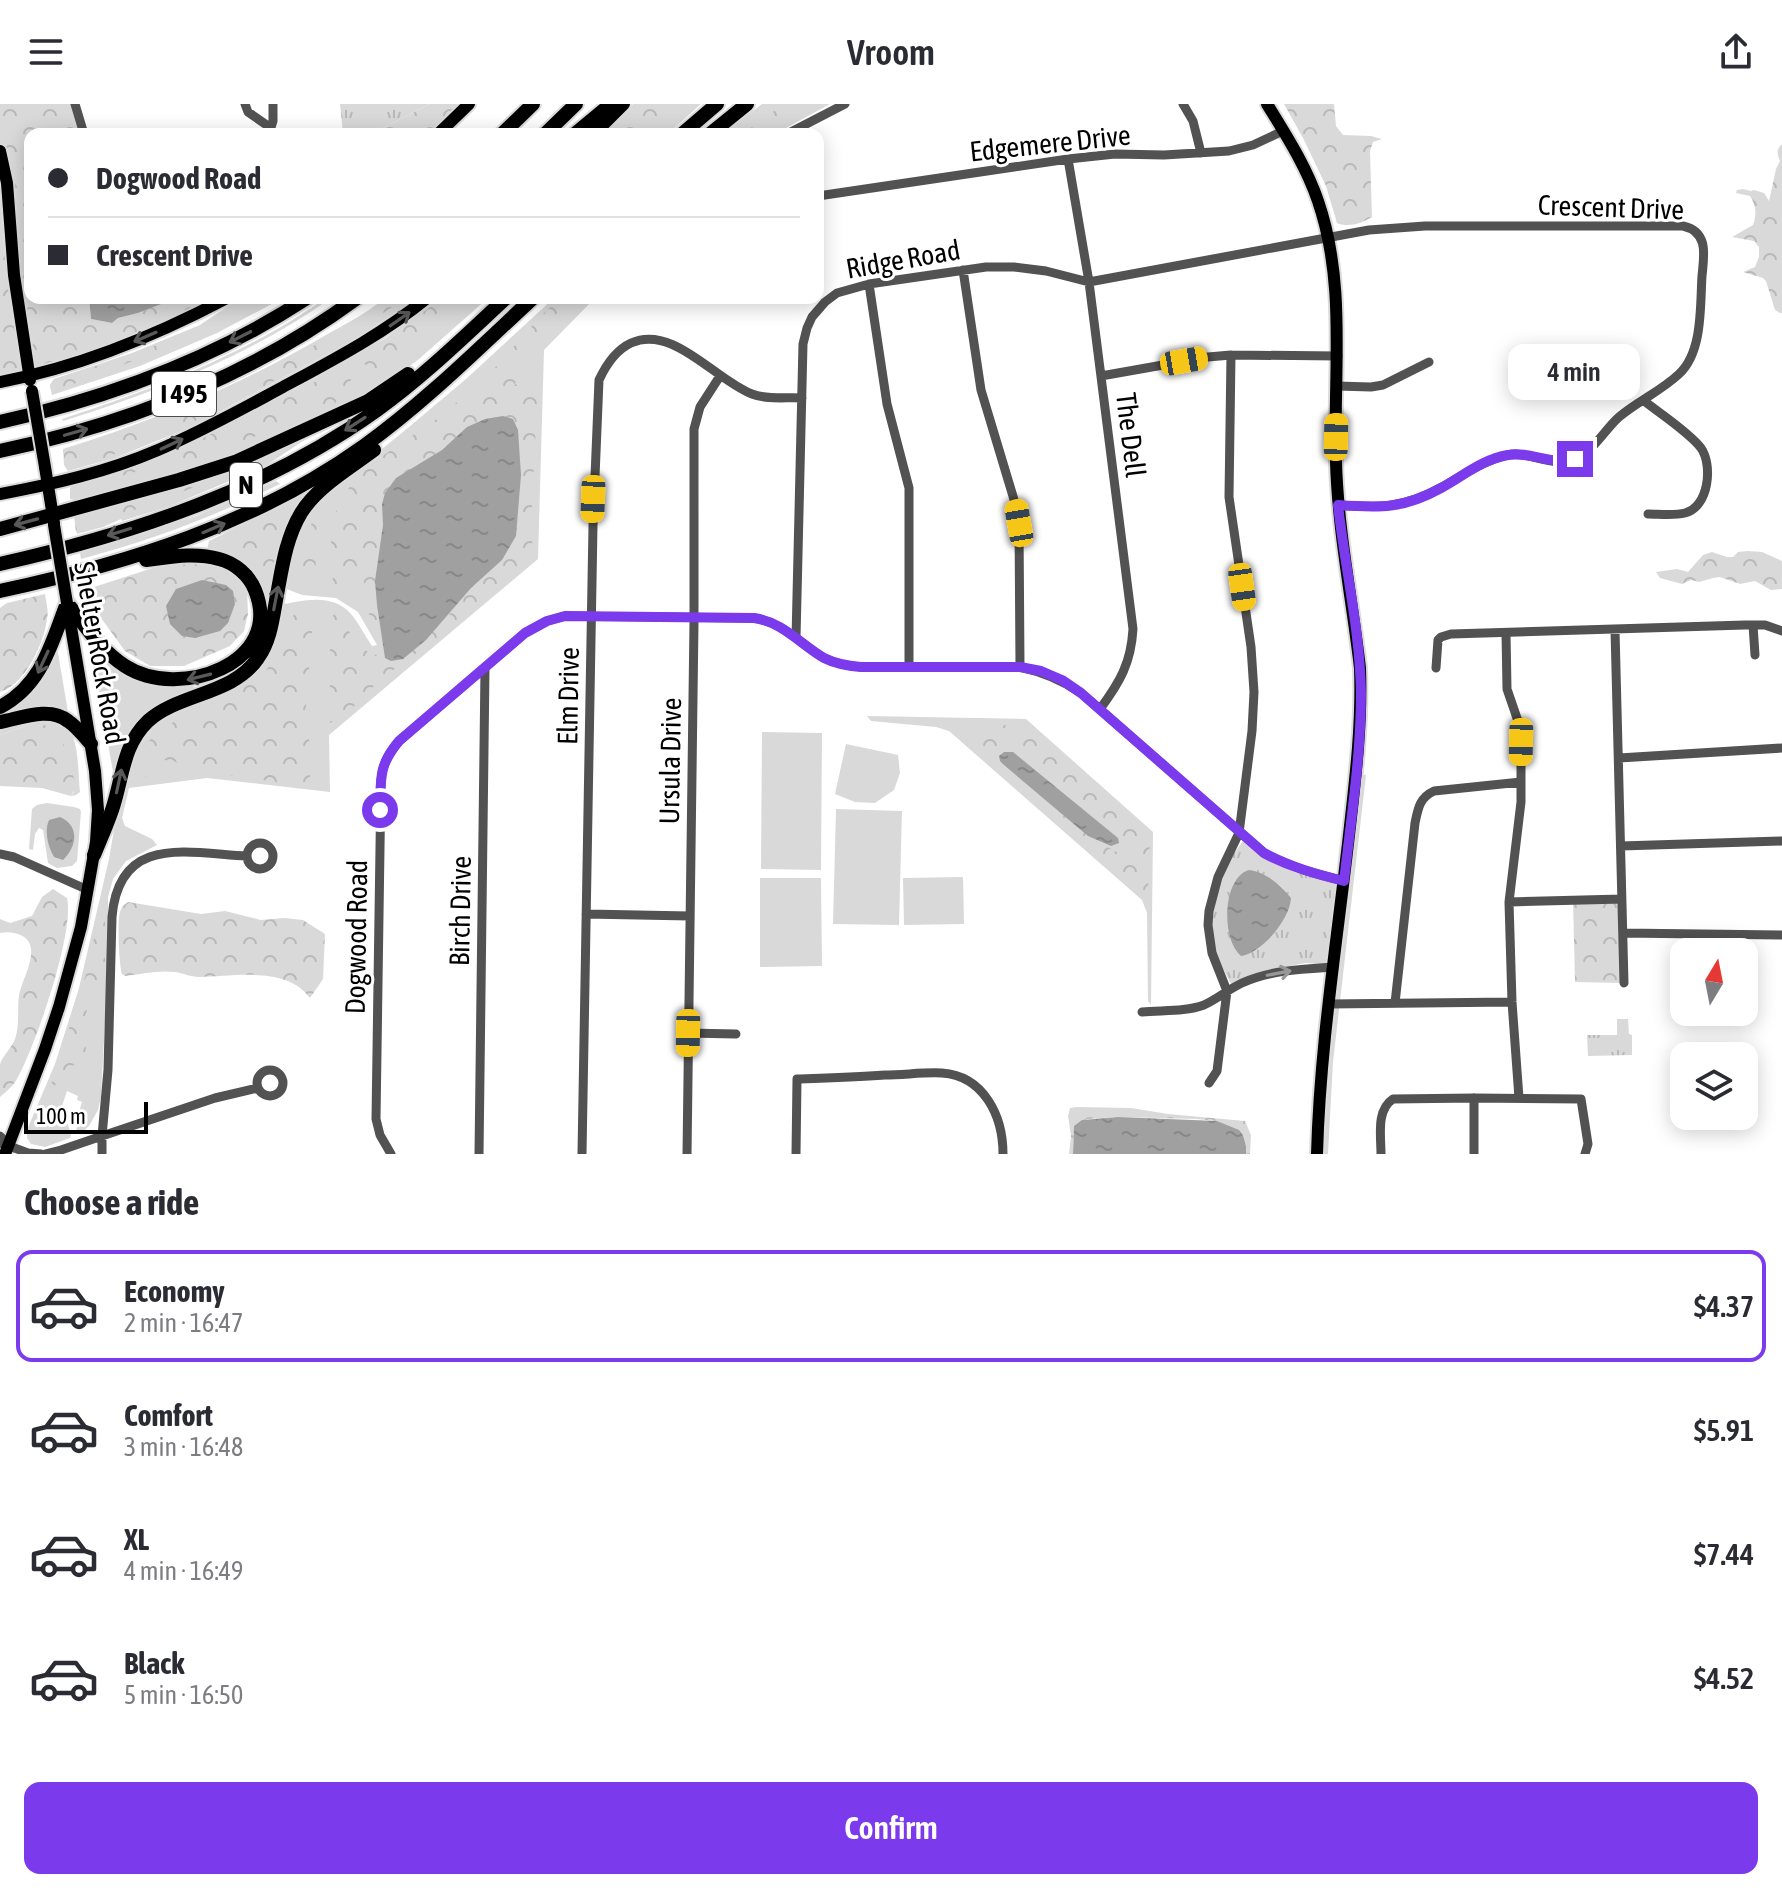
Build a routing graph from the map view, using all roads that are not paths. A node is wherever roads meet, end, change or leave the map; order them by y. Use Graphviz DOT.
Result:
graph roads {
  1 [pos="75,104"];
  2 [pos="245,104"];
  3 [pos="273,104"];
  4 [pos="469,104"];
  5 [pos="533,104"];
  6 [pos="576,104"];
  7 [pos="611,104"];
  8 [pos="624,104"];
  9 [pos="717,104"];
  10 [pos="747,104"];
  11 [pos="845,104"];
  12 [pos="1183,104"];
  13 [pos="1267,104"];
  14 [pos="82,128"];
  15 [pos="267,128"];
  16 [pos="271,128"];
  17 [pos="444,128"];
  18 [pos="508,128"];
  19 [pos="551,128"];
  20 [pos="582,128"];
  21 [pos="600,128"];
  22 [pos="689,128"];
  23 [pos="717,128"];
  24 [pos="799,128"];
  25 [pos="1283,131"];
  26 [pos="0,151"];
  27 [pos="1201,153"];
  28 [pos="1068,159"];
  29 [pos="824,195"];
  30 [pos="1328,238"];
  31 [pos="963,270"];
  32 [pos="1089,282"];
  33 [pos="869,284"];
  34 [pos="824,303"];
  35 [pos="215,304"];
  36 [pos="297,304"];
  37 [pos="348,304"];
  38 [pos="418,304"];
  39 [pos="500,304"];
  40 [pos="526,304"];
  41 [pos="823,304"];
  42 [pos="460,341"];
  43 [pos="1231,355"];
  44 [pos="1338,356"];
  45 [pos="1429,362"];
  46 [pos="29,376"];
  47 [pos="720,376"];
  48 [pos="1101,376"];
  49 [pos="0,382"];
  50 [pos="1337,386"];
  51 [pos="802,398"];
  52 [pos="1643,400"];
  53 [pos="412,409"];
  54 [pos="0,422"];
  55 [pos="0,451"];
  56 [pos="48,485"];
  57 [pos="0,494"];
  58 [pos="1338,505"];
  59 [pos="1648,514"];
  60 [pos="53,520"];
  61 [pos="0,529"];
  62 [pos="114,563"];
  63 [pos="0,564"];
  64 [pos="41,582"];
  65 [pos="0,591"];
  66 [pos="0,600"];
  67 [pos="67,603"];
  68 [pos="591,615"];
  69 [pos="694,617"];
  70 [pos="1753,625"];
  71 [pos="1615,630"];
  72 [pos="1782,631"];
  73 [pos="1506,633"];
  74 [pos="796,638"];
  75 [pos="1755,655"];
  76 [pos="909,667"];
  77 [pos="1020,667"];
  78 [pos="485,668"];
  79 [pos="1436,668"];
  80 [pos="0,707"];
  81 [pos="1100,709"];
  82 [pos="0,722"];
  83 [pos="91,744"];
  84 [pos="1782,748"];
  85 [pos="1619,758"];
  86 [pos="1521,782"];
  87 [pos="1239,833"];
  88 [pos="1782,841"];
  89 [pos="1621,846"];
  90 [pos="0,854"];
  91 [pos="94,855"];
  92 [pos="247,856"];
  93 [pos="1344,881"];
  94 [pos="88,890"];
  95 [pos="1622,899"];
  96 [pos="1509,902"];
  97 [pos="586,914"];
  98 [pos="690,916"];
  99 [pos="1623,933"];
  100 [pos="1782,935"];
  101 [pos="1334,967"];
  102 [pos="1624,983"];
  103 [pos="1227,991"];
  104 [pos="1512,1002"];
  105 [pos="1395,1003"];
  106 [pos="1329,1004"];
  107 [pos="1142,1012"];
  108 [pos="688,1033"];
  109 [pos="736,1034"];
  110 [pos="1209,1083"];
  111 [pos="258,1088"];
  112 [pos="1474,1098"];
  113 [pos="1519,1098"];
  114 [pos="102,1136"];
  115 [pos="4,1145"];
  116 [pos="43,1154"];
  117 [pos="102,1154"];
  118 [pos="391,1154"];
  119 [pos="479,1154"];
  120 [pos="582,1154"];
  121 [pos="687,1154"];
  122 [pos="796,1154"];
  123 [pos="1003,1154"];
  124 [pos="1317,1154"];
  125 [pos="1381,1154"];
  126 [pos="1474,1154"];
  127 [pos="1585,1154"];
  1 -- 14 [label="street"];
  2 -- 15 [label="street"];
  3 -- 16 [label="street"];
  4 -- 17 [label="main road"];
  5 -- 18 [label="highway"];
  6 -- 19 [label="highway"];
  7 -- 20 [label="highway"];
  8 -- 21 [label="main road"];
  9 -- 22 [label="highway"];
  10 -- 23 [label="highway"];
  11 -- 24 [label="street"];
  12 -- 27 [label="street"];
  13 -- 25 [label="main road"];
  25 -- 27 [label="street, Edgemere Drive"];
  25 -- 30 [label="main road"];
  26 -- 46 [label="main road, Shelter Rock Road"];
  27 -- 28 [label="street, Edgemere Drive"];
  28 -- 29 [label="street, Edgemere Drive"];
  28 -- 32 [label="street, The Dell"];
  30 -- 32 [label="street, Ridge Road"];
  30 -- 44 [label="main road"];
  30 -- 52 [label="street, Crescent Drive"];
  31 -- 32 [label="street, Ridge Road"];
  31 -- 33 [label="street, Ridge Road"];
  31 -- 77 [label="street"];
  32 -- 48 [label="street, The Dell"];
  33 -- 34 [label="street, Ridge Road"];
  33 -- 76 [label="street"];
  35 -- 46 [label="main road, one-way"];
  36 -- 54 [label="highway, I 495, one-way"];
  55 -- 37 [label="highway, I 495, one-way"];
  56 -- 38 [label="main road, one-way"];
  39 -- 42 [label="highway, N"];
  40 -- 53 [label="highway, N"];
  41 -- 51 [label="street, Ridge Road"];
  42 -- 60 [label="highway"];
  42 -- 63 [label="highway, N, one-way"];
  43 -- 44 [label="street"];
  43 -- 48 [label="street"];
  43 -- 87 [label="street"];
  44 -- 50 [label="main road"];
  45 -- 50 [label="street"];
  46 -- 49 [label="main road"];
  46 -- 56 [label="main road, Shelter Rock Road, bridge"];
  47 -- 51 [label="street, Elm Drive"];
  47 -- 68 [label="street, Elm Drive"];
  47 -- 69 [label="street, Ursula Drive"];
  48 -- 81 [label="street, The Dell"];
  50 -- 58 [label="main road"];
  51 -- 74 [label="street, Ridge Road"];
  52 -- 58 [label="street, Crescent Drive"];
  52 -- 59 [label="street"];
  62 -- 53 [label="highway, N, one-way"];
  91 -- 53 [label="highway, one-way"];
  56 -- 57 [label="main road"];
  56 -- 60 [label="main road, Shelter Rock Road"];
  58 -- 93 [label="main road"];
  60 -- 61 [label="highway, one-way"];
  60 -- 67 [label="main road, Shelter Rock Road, bridge"];
  62 -- 64 [label="highway, N"];
  62 -- 67 [label="highway, one-way"];
  64 -- 65 [label="highway, N"];
  64 -- 66 [label="highway"];
  67 -- 80 [label="highway, one-way"];
  67 -- 83 [label="main road, Shelter Rock Road"];
  68 -- 69 [label="street, Dogwood Road"];
  68 -- 78 [label="street, Dogwood Road"];
  68 -- 97 [label="street, Elm Drive"];
  69 -- 74 [label="street, Dogwood Road"];
  69 -- 98 [label="street, Ursula Drive"];
  70 -- 71 [label="street"];
  70 -- 72 [label="street"];
  70 -- 75 [label="street"];
  71 -- 73 [label="street"];
  71 -- 85 [label="street"];
  73 -- 79 [label="street"];
  73 -- 86 [label="street"];
  74 -- 76 [label="street, Dogwood Road"];
  76 -- 77 [label="street, Dogwood Road"];
  77 -- 81 [label="street, Dogwood Road"];
  78 -- 118 [label="street, Dogwood Road"];
  78 -- 119 [label="street, Birch Drive"];
  81 -- 87 [label="street, Dogwood Road"];
  82 -- 83 [label="highway"];
  83 -- 91 [label="main road, Shelter Rock Road"];
  84 -- 85 [label="street"];
  85 -- 89 [label="street"];
  86 -- 96 [label="street"];
  86 -- 105 [label="street"];
  87 -- 93 [label="street, Dogwood Road"];
  87 -- 103 [label="street"];
  88 -- 89 [label="street"];
  89 -- 95 [label="street"];
  90 -- 94 [label="street"];
  91 -- 94 [label="main road, Shelter Rock Road"];
  92 -- 114 [label="street"];
  93 -- 101 [label="main road"];
  94 -- 115 [label="main road, Shelter Rock Road"];
  95 -- 96 [label="street"];
  95 -- 99 [label="street"];
  96 -- 104 [label="street"];
  97 -- 98 [label="street"];
  97 -- 120 [label="street, Elm Drive"];
  98 -- 108 [label="street, Ursula Drive"];
  99 -- 100 [label="street"];
  99 -- 102 [label="street"];
  103 -- 101 [label="street, one-way"];
  101 -- 106 [label="main road"];
  103 -- 107 [label="street"];
  103 -- 110 [label="street"];
  104 -- 105 [label="street"];
  104 -- 113 [label="street"];
  105 -- 106 [label="street"];
  106 -- 124 [label="main road"];
  108 -- 109 [label="street"];
  108 -- 121 [label="street, Ursula Drive"];
  111 -- 114 [label="street"];
  112 -- 113 [label="street"];
  112 -- 125 [label="street"];
  112 -- 126 [label="street"];
  113 -- 127 [label="street"];
  114 -- 116 [label="street"];
  114 -- 117 [label="street"];
  115 -- 116 [label="street"];
  122 -- 123 [label="street"];
}
